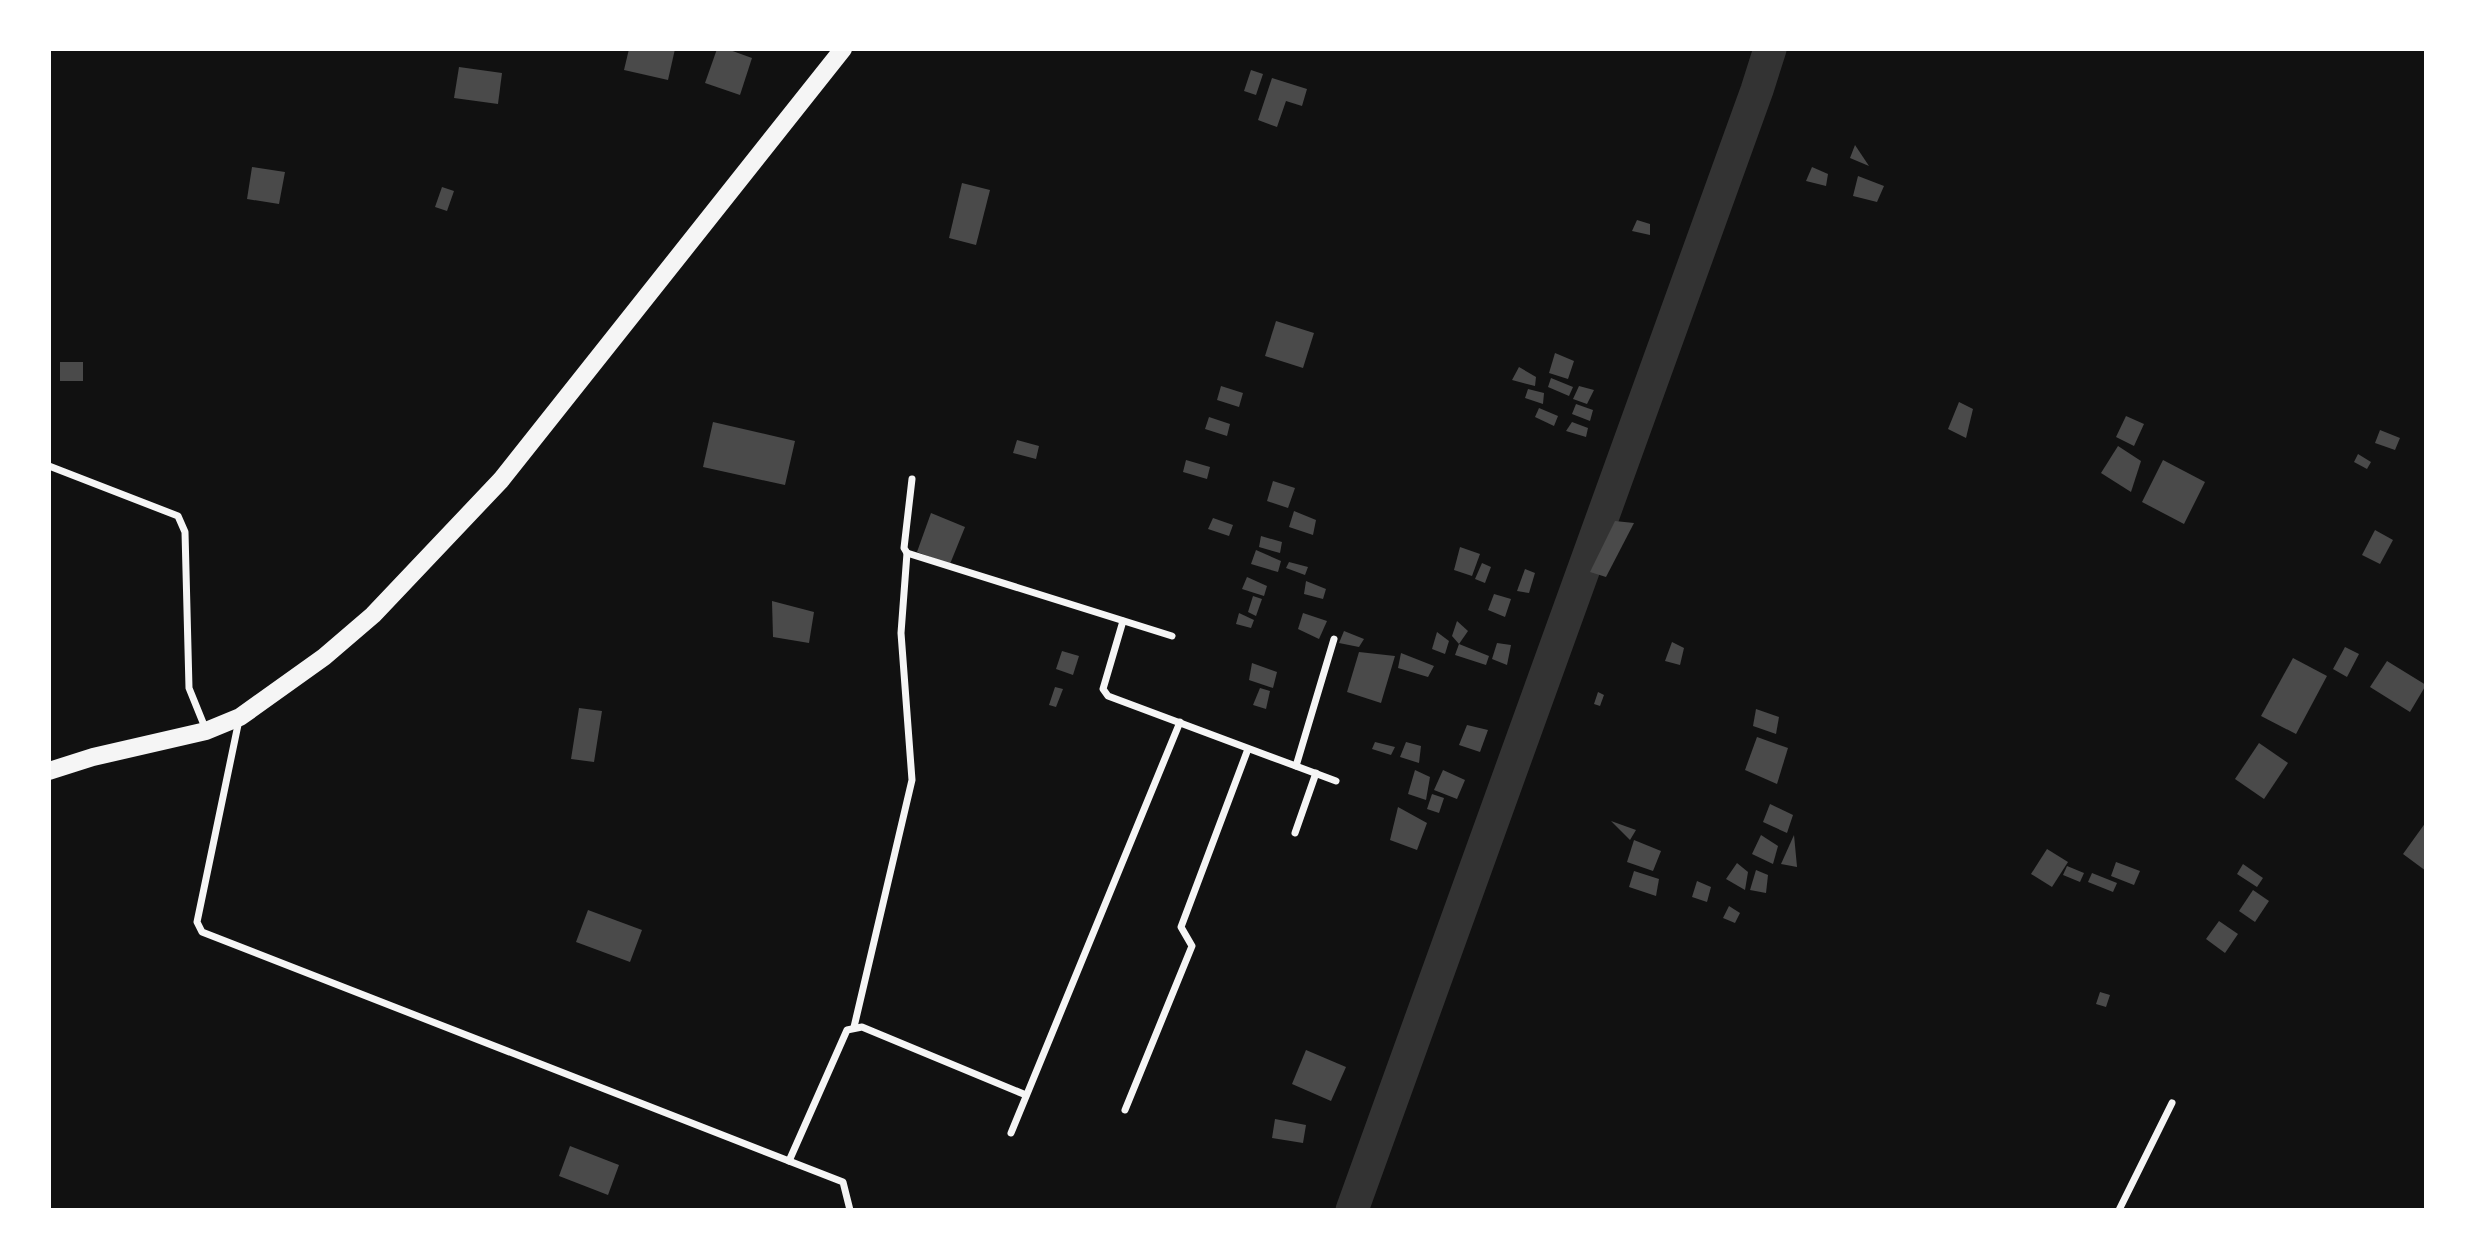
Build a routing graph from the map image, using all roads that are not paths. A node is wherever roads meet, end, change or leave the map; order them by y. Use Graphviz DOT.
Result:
graph roads {
  1 [pos="843,49"];
  2 [pos="49,466"];
  3 [pos="912,479"];
  4 [pos="907,553"];
  5 [pos="1123,621"];
  6 [pos="1172,636"];
  7 [pos="1334,639"];
  8 [pos="240,717"];
  9 [pos="1180,722"];
  10 [pos="206,731"];
  11 [pos="1248,749"];
  12 [pos="1296,766"];
  13 [pos="49,771"];
  14 [pos="1315,772"];
  15 [pos="1336,780"];
  16 [pos="1295,833"];
  17 [pos="854,1027"];
  18 [pos="1026,1095"];
  19 [pos="2172,1104"];
  20 [pos="1125,1110"];
  21 [pos="1011,1133"];
  22 [pos="789,1161"];
  23 [pos="850,1210"];
  24 [pos="2119,1210"];
  1 -- 8 [label="main road"];
  2 -- 10 [label="street"];
  3 -- 4 [label="street"];
  4 -- 5 [label="street"];
  4 -- 17 [label="street"];
  5 -- 6 [label="street"];
  5 -- 9 [label="street"];
  7 -- 12 [label="street"];
  8 -- 10 [label="main road"];
  8 -- 22 [label="street"];
  9 -- 11 [label="street"];
  9 -- 18 [label="street"];
  10 -- 13 [label="main road"];
  11 -- 12 [label="street"];
  11 -- 20 [label="street"];
  12 -- 14 [label="street"];
  14 -- 15 [label="street"];
  14 -- 16 [label="street"];
  17 -- 18 [label="street"];
  17 -- 22 [label="street"];
  18 -- 21 [label="street"];
  19 -- 24 [label="street"];
  22 -- 23 [label="street"];
}
